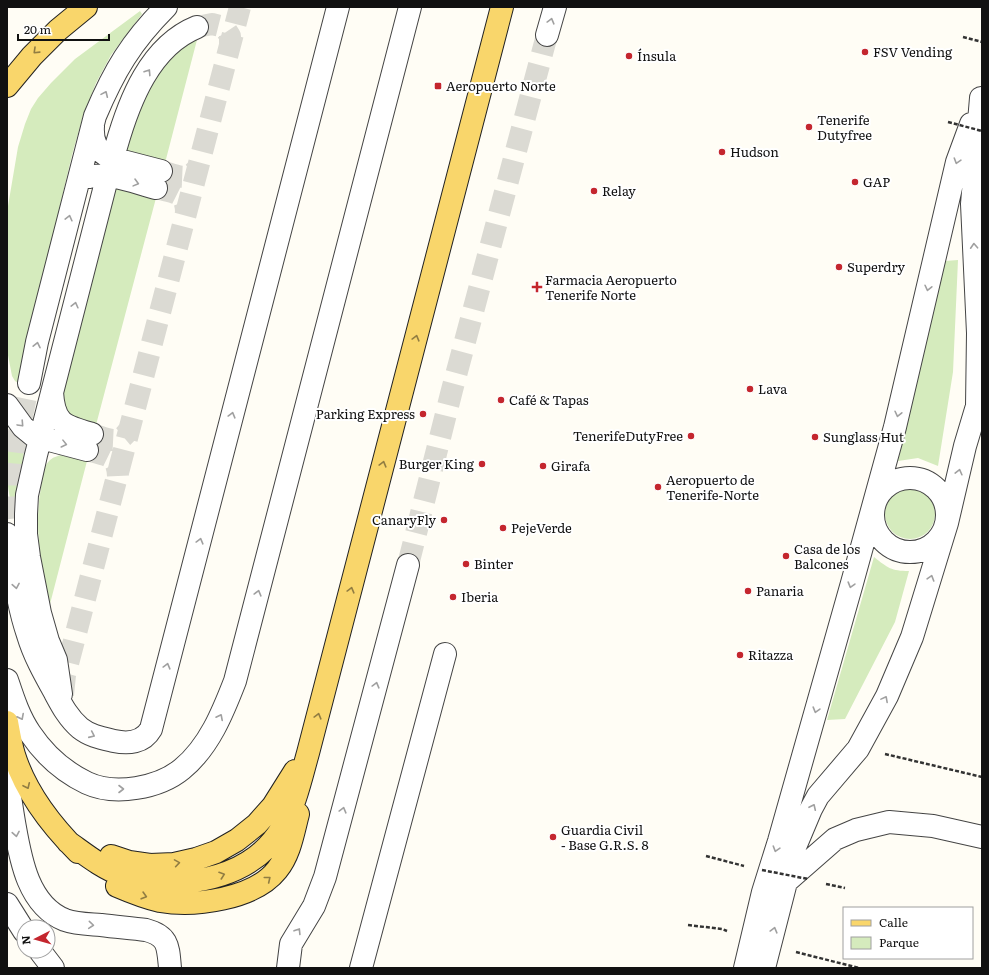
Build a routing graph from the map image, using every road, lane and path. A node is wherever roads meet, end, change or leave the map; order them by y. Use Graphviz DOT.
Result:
graph roads {
  1 [pos="86,7"];
  2 [pos="166,7"];
  3 [pos="338,7"];
  4 [pos="410,7"];
  5 [pos="502,7"];
  6 [pos="554,7"];
  7 [pos="197,27"];
  8 [pos="547,35"];
  9 [pos="963,37"];
  10 [pos="982,42"];
  11 [pos="7,86"];
  12 [pos="981,96"];
  13 [pos="948,122"];
  14 [pos="93,126"];
  15 [pos="982,131"];
  16 [pos="116,146"];
  17 [pos="978,173"];
  18 [pos="105,186"];
  19 [pos="76,190"];
  20 [pos="29,383"];
  21 [pos="54,386"];
  22 [pos="7,392"];
  23 [pos="7,405"];
  24 [pos="40,438"];
  25 [pos="873,507"];
  26 [pos="946,523"];
  27 [pos="7,534"];
  28 [pos="408,565"];
  29 [pos="445,654"];
  30 [pos="7,680"];
  31 [pos="62,701"];
  32 [pos="7,722"];
  33 [pos="310,747"];
  34 [pos="914,760"];
  35 [pos="7,768"];
  36 [pos="982,777"];
  37 [pos="42,810"];
  38 [pos="982,837"];
  39 [pos="706,856"];
  40 [pos="727,861"];
  41 [pos="762,870"];
  42 [pos="808,879"];
  43 [pos="787,881"];
  44 [pos="7,904"];
  45 [pos="16,919"];
  46 [pos="46,959"];
  47 [pos="362,966"];
  48 [pos="53,968"];
  49 [pos="170,968"];
  50 [pos="288,968"];
  51 [pos="745,968"];
  52 [pos="764,968"];
  1 -- 11 [label="main road, one-way"];
  14 -- 2 [label="street, one-way"];
  27 -- 3 [label="street, one-way"];
  30 -- 4 [label="street, one-way"];
  33 -- 5 [label="main road, one-way"];
  8 -- 6 [label="street, one-way"];
  16 -- 7 [label="street, one-way"];
  9 -- 10 [label="path"];
  12 -- 17 [label="street"];
  12 -- 25 [label="street, one-way"];
  13 -- 15 [label="path, bridge"];
  14 -- 19 [label="street"];
  19 -- 14 [label="street, one-way"];
  26 -- 17 [label="street, one-way"];
  21 -- 18 [label="street, one-way"];
  20 -- 19 [label="street, one-way"];
  21 -- 22 [label="street"];
  21 -- 24 [label="street"];
  24 -- 21 [label="street, one-way"];
  23 -- 24 [label="street, one-way"];
  24 -- 31 [label="street"];
  25 -- 26 [label="street"];
  25 -- 26 [label="street"];
  25 -- 51 [label="street, one-way"];
  43 -- 26 [label="street, one-way"];
  50 -- 28 [label="street, one-way"];
  29 -- 47 [label="street"];
  32 -- 37 [label="main road, one-way"];
  37 -- 33 [label="main road, one-way"];
  37 -- 33 [label="main road, one-way"];
  34 -- 36 [label="path"];
  35 -- 49 [label="street, one-way"];
  38 -- 43 [label="street"];
  39 -- 40 [label="path"];
  41 -- 42 [label="path, bridge"];
  52 -- 43 [label="street, one-way"];
  44 -- 45 [label="street"];
  46 -- 48 [label="street"];
}
